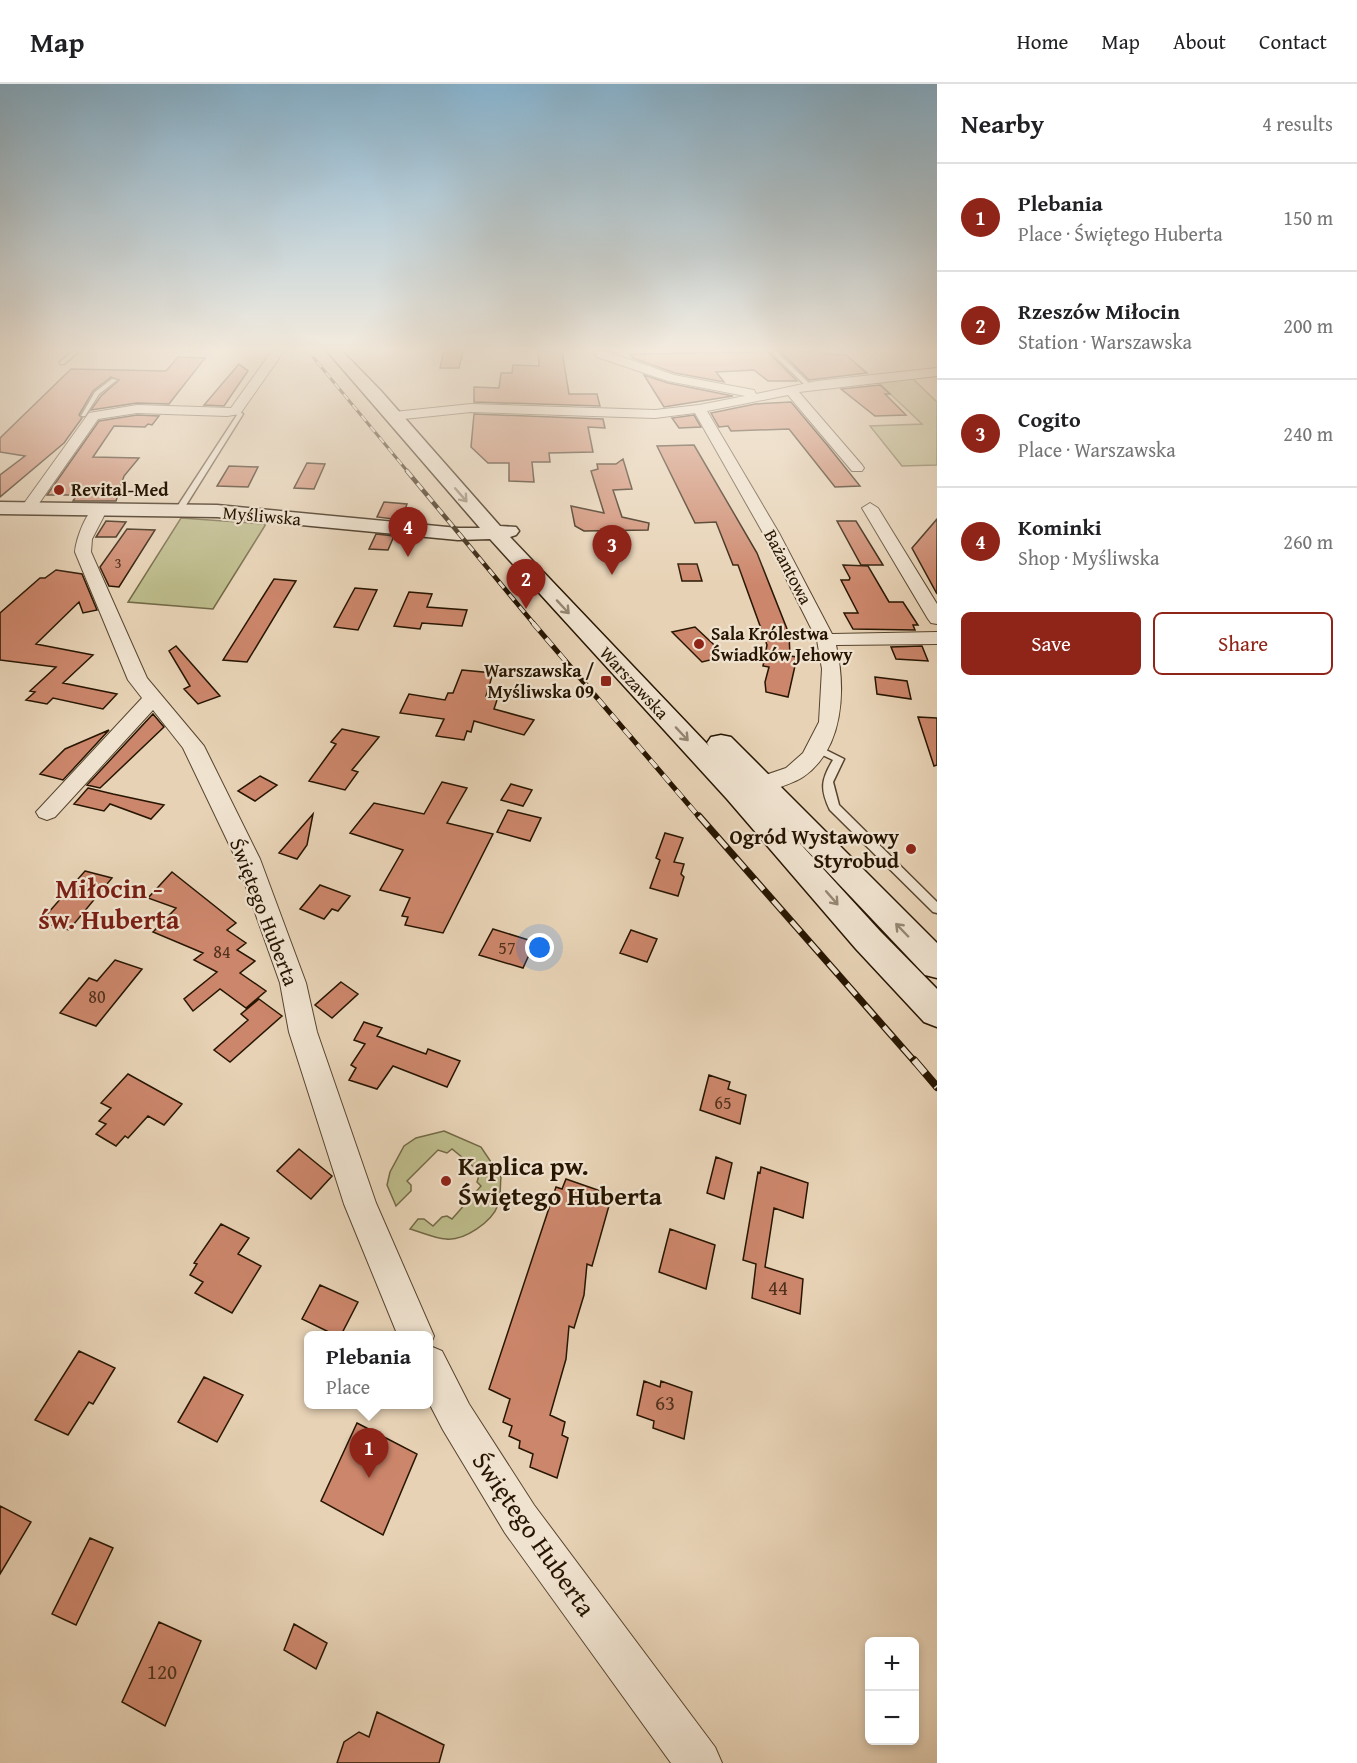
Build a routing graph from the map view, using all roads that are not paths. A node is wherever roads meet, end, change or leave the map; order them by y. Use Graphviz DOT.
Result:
graph roads {
  1 [pos="79,429"];
  2 [pos="230,429"];
  3 [pos="417,429"];
  4 [pos="419,429"];
  5 [pos="711,429"];
  6 [pos="827,429"];
  7 [pos="857,468"];
  8 [pos="466,471"];
  9 [pos="0,508"];
  10 [pos="870,508"];
  11 [pos="28,509"];
  12 [pos="99,510"];
  13 [pos="179,510"];
  14 [pos="512,528"];
  15 [pos="937,619"];
  16 [pos="612,628"];
  17 [pos="937,638"];
  18 [pos="826,640"];
  19 [pos="152,699"];
  20 [pos="816,748"];
  21 [pos="749,788"];
  22 [pos="47,812"];
  23 [pos="937,909"];
  24 [pos="937,965"];
  25 [pos="937,1012"];
  26 [pos="414,1331"];
  27 [pos="433,1372"];
  28 [pos="699,1763"];
  1 -- 11 [label="street"];
  2 -- 13 [label="lane"];
  3 -- 14 [label="main road, Warszawska, one-way"];
  4 -- 8 [label="main road, Warszawska"];
  5 -- 18 [label="street, Bażantowa"];
  6 -- 7 [label="street"];
  9 -- 11 [label="main road, Myśliwska"];
  10 -- 15 [label="street"];
  11 -- 12 [label="main road, Myśliwska"];
  12 -- 13 [label="main road, Myśliwska"];
  12 -- 19 [label="street, Świętego Huberta"];
  13 -- 14 [label="main road, Myśliwska"];
  14 -- 21 [label="main road, Warszawska, one-way"];
  16 -- 21 [label="main road, Warszawska"];
  17 -- 18 [label="street"];
  18 -- 20 [label="street, Bażantowa"];
  19 -- 22 [label="street"];
  19 -- 26 [label="street, Świętego Huberta"];
  20 -- 21 [label="street, Bażantowa"];
  20 -- 23 [label="lane"];
  24 -- 21 [label="main road, Warszawska, one-way"];
  21 -- 25 [label="main road, Warszawska, one-way"];
  27 -- 28 [label="street, Świętego Huberta"];
}
